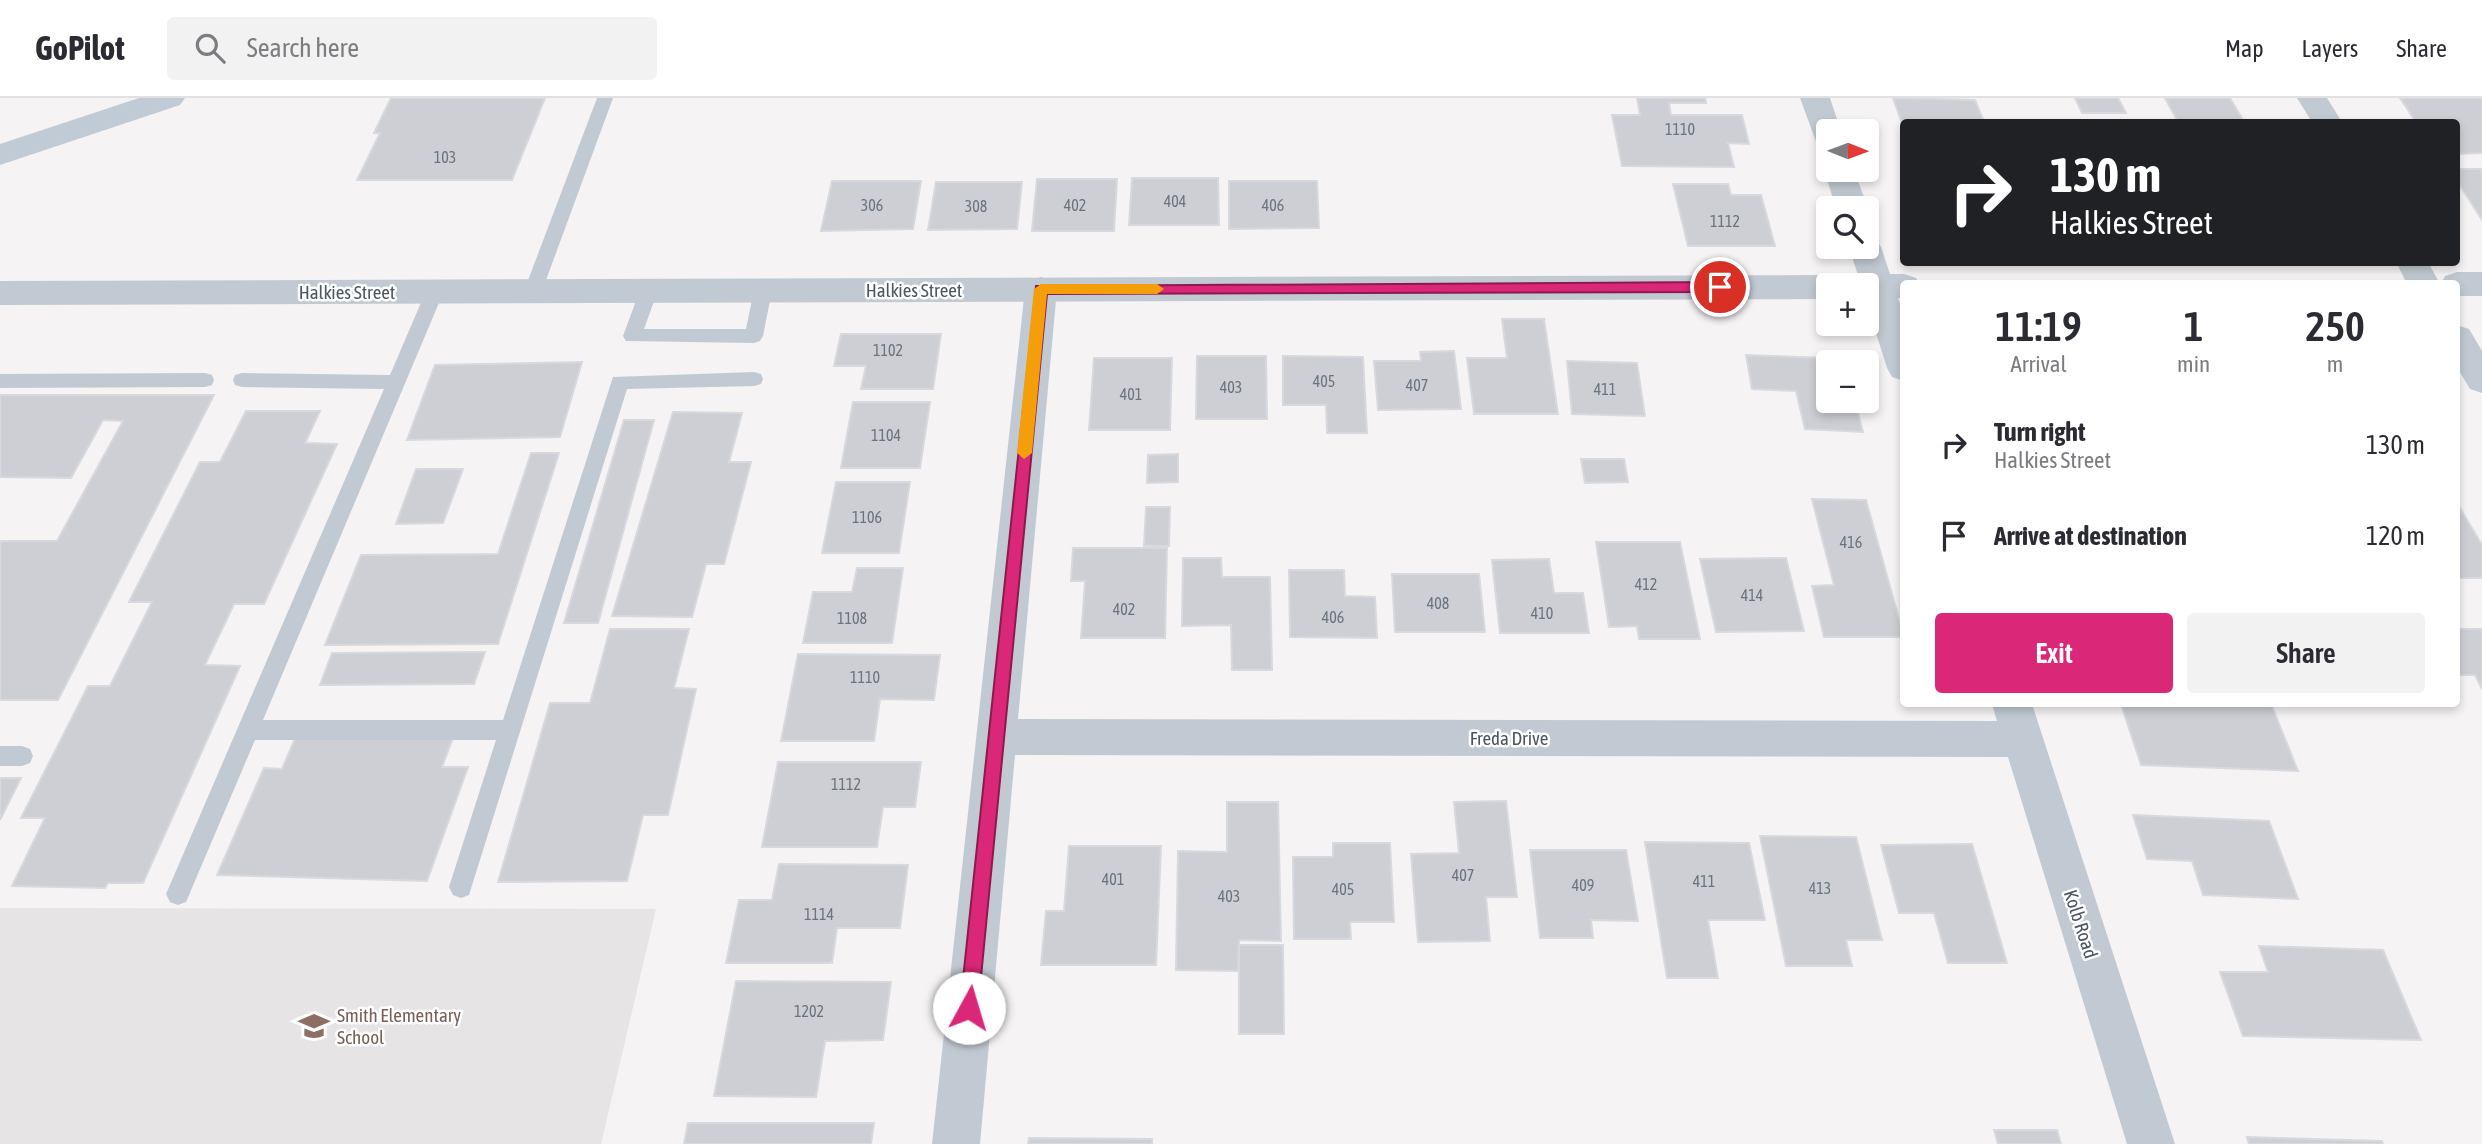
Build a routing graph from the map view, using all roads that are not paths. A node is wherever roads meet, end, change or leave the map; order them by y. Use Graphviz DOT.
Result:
graph roads {
  1 [pos="170,98"];
  2 [pos="605,98"];
  3 [pos="1815,98"];
  4 [pos="2312,98"];
  5 [pos="1822,119"];
  6 [pos="2324,119"];
  7 [pos="0,155"];
  8 [pos="1871,259"];
  9 [pos="2460,284"];
  10 [pos="2482,284"];
  11 [pos="1816,286"];
  12 [pos="1883,286"];
  13 [pos="1041,289"];
  14 [pos="649,290"];
  15 [pos="763,290"];
  16 [pos="435,291"];
  17 [pos="533,291"];
  18 [pos="0,293"];
  19 [pos="2460,343"];
  20 [pos="1900,352"];
  21 [pos="754,379"];
  22 [pos="205,380"];
  23 [pos="242,380"];
  24 [pos="2482,380"];
  25 [pos="0,381"];
  26 [pos="397,382"];
  27 [pos="2017,721"];
  28 [pos="248,730"];
  29 [pos="511,730"];
  30 [pos="996,737"];
  31 [pos="461,887"];
  32 [pos="177,894"];
  33 [pos="956,1144"];
  34 [pos="2151,1144"];
  1 -- 7 [label="main road"];
  2 -- 17 [label="lane"];
  3 -- 5 [label="street"];
  4 -- 6 [label="street"];
  8 -- 12 [label="street"];
  9 -- 10 [label="street"];
  11 -- 13 [label="street, Halkies Street"];
  12 -- 20 [label="street"];
  13 -- 15 [label="street, Halkies Street"];
  13 -- 30 [label="street"];
  14 -- 15 [label="street, Halkies Street"];
  14 -- 15 [label="lane"];
  14 -- 17 [label="street, Halkies Street"];
  16 -- 17 [label="street, Halkies Street"];
  16 -- 18 [label="street, Halkies Street"];
  16 -- 26 [label="lane"];
  19 -- 24 [label="street"];
  21 -- 29 [label="lane"];
  22 -- 25 [label="lane"];
  23 -- 26 [label="lane"];
  26 -- 28 [label="lane"];
  27 -- 30 [label="street, Freda Drive"];
  27 -- 34 [label="street, Kolb Road"];
  28 -- 29 [label="lane"];
  28 -- 32 [label="lane"];
  29 -- 31 [label="lane"];
  30 -- 33 [label="street"];
}
